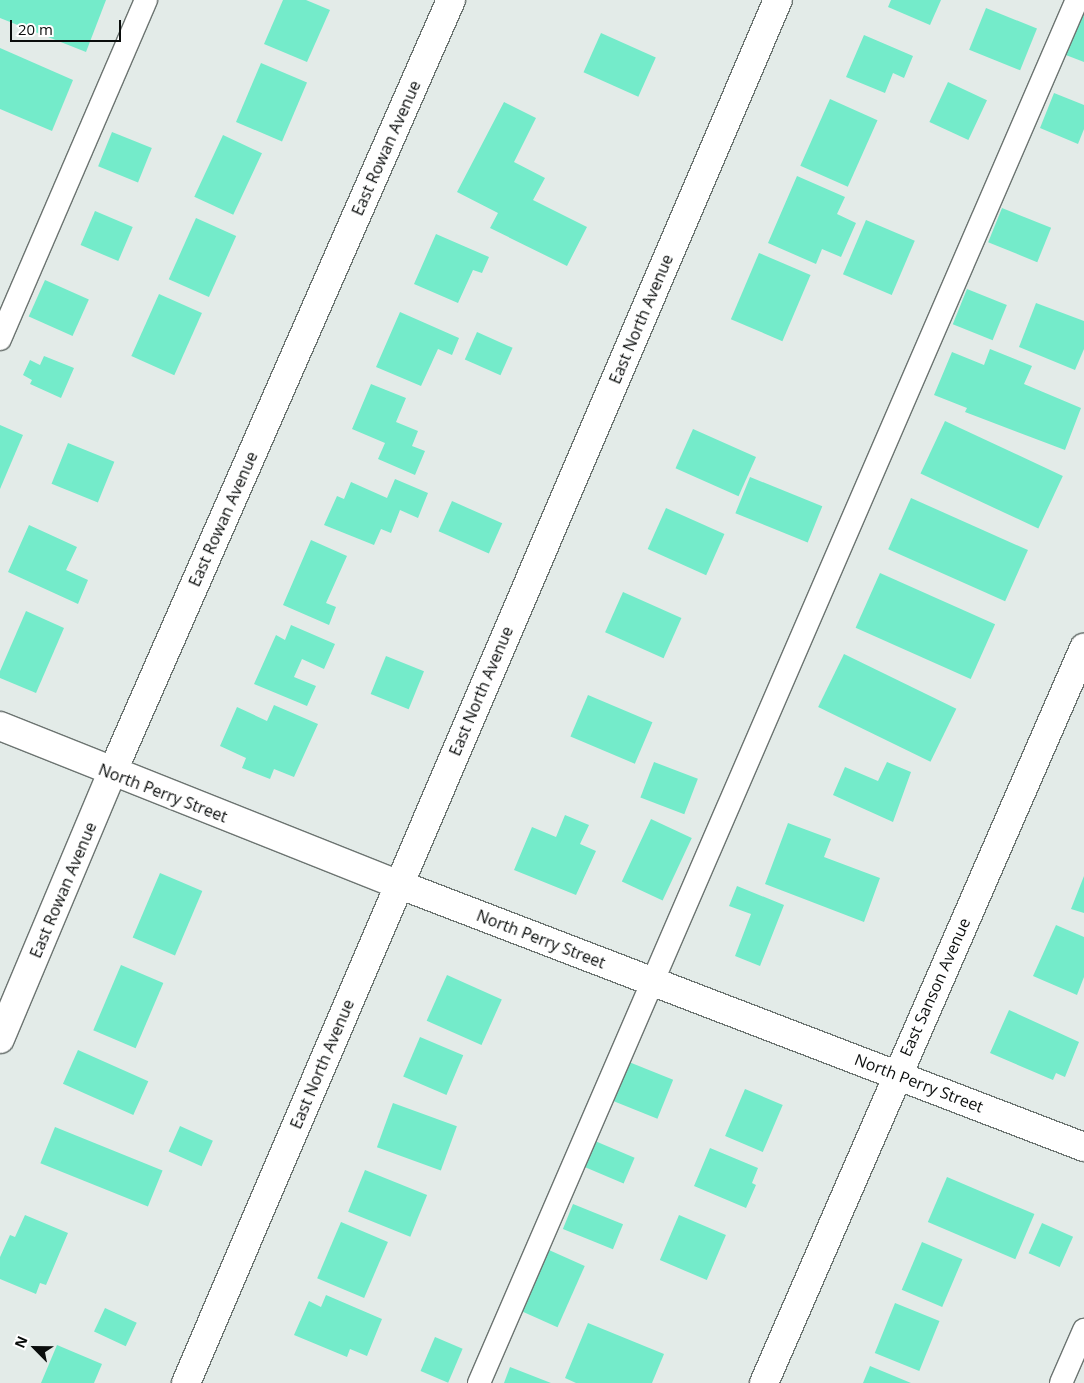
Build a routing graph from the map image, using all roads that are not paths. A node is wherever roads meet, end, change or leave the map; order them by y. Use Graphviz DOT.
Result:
graph roads {
  1 [pos="146,0"];
  2 [pos="451,0"];
  3 [pos="778,0"];
  4 [pos="1076,0"];
  5 [pos="0,339"];
  6 [pos="1084,648"];
  7 [pos="0,726"];
  8 [pos="112,773"];
  9 [pos="398,884"];
  10 [pos="651,982"];
  11 [pos="0,1039"];
  12 [pos="897,1074"];
  13 [pos="1084,1147"];
  14 [pos="1084,1330"];
  15 [pos="186,1383"];
  16 [pos="479,1383"];
  17 [pos="764,1383"];
  18 [pos="1061,1383"];
  1 -- 5 [label="lane"];
  2 -- 8 [label="street, East Rowan Avenue"];
  3 -- 9 [label="street, East North Avenue"];
  4 -- 10 [label="lane"];
  6 -- 12 [label="street, East Sanson Avenue"];
  7 -- 8 [label="street, North Perry Street"];
  8 -- 9 [label="street, North Perry Street"];
  8 -- 11 [label="street, East Rowan Avenue"];
  9 -- 10 [label="street, North Perry Street"];
  9 -- 15 [label="street, East North Avenue"];
  10 -- 12 [label="street, North Perry Street"];
  10 -- 16 [label="lane"];
  12 -- 13 [label="street, North Perry Street"];
  12 -- 17 [label="street, East Sanson Avenue"];
  14 -- 18 [label="lane"];
}
